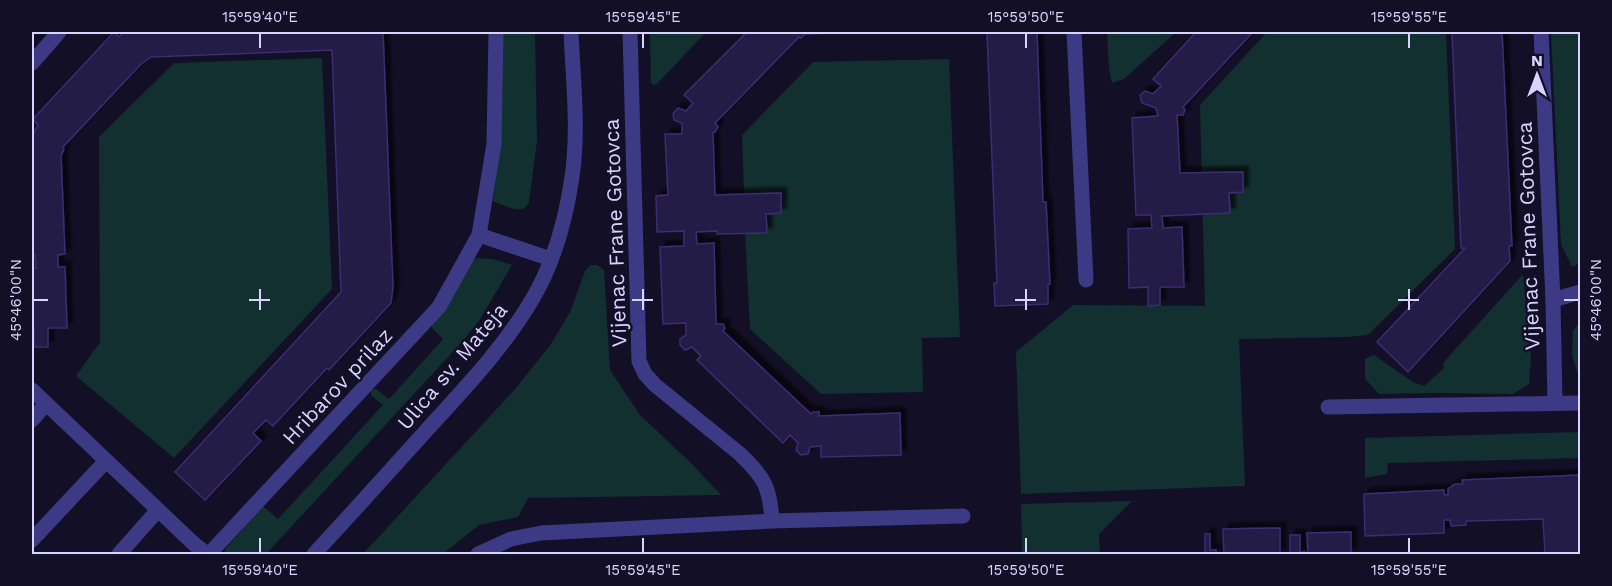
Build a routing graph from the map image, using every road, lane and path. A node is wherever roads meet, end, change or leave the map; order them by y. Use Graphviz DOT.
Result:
graph roads {
  1 [pos="59,32"];
  2 [pos="496,32"];
  3 [pos="571,32"];
  4 [pos="630,32"];
  5 [pos="1074,32"];
  6 [pos="1541,32"];
  7 [pos="32,63"];
  8 [pos="479,235"];
  9 [pos="551,259"];
  10 [pos="1086,280"];
  11 [pos="1581,292"];
  12 [pos="1553,300"];
  13 [pos="32,390"];
  14 [pos="1555,403"];
  15 [pos="1581,403"];
  16 [pos="46,404"];
  17 [pos="1328,407"];
  18 [pos="32,420"];
  19 [pos="106,461"];
  20 [pos="158,510"];
  21 [pos="963,516"];
  22 [pos="772,521"];
  23 [pos="32,540"];
  24 [pos="119,555"];
  25 [pos="208,555"];
  26 [pos="314,555"];
  27 [pos="478,555"];
  1 -- 7 [label="street"];
  2 -- 8 [label="street"];
  3 -- 9 [label="street, Ulica sv. Mateja"];
  4 -- 22 [label="street, Vijenac Frane Gotovca"];
  5 -- 10 [label="street"];
  6 -- 12 [label="street, Vijenac Frane Gotovca"];
  8 -- 9 [label="street"];
  8 -- 25 [label="street, Hribarov prilaz"];
  9 -- 26 [label="street, Ulica sv. Mateja"];
  11 -- 12 [label="street"];
  12 -- 14 [label="street, Vijenac Frane Gotovca"];
  13 -- 16 [label="street"];
  14 -- 15 [label="street"];
  14 -- 17 [label="street"];
  16 -- 18 [label="street"];
  16 -- 19 [label="street"];
  19 -- 20 [label="street"];
  19 -- 23 [label="street"];
  20 -- 24 [label="street"];
  20 -- 25 [label="street"];
  21 -- 22 [label="street"];
  22 -- 27 [label="street"];
}
